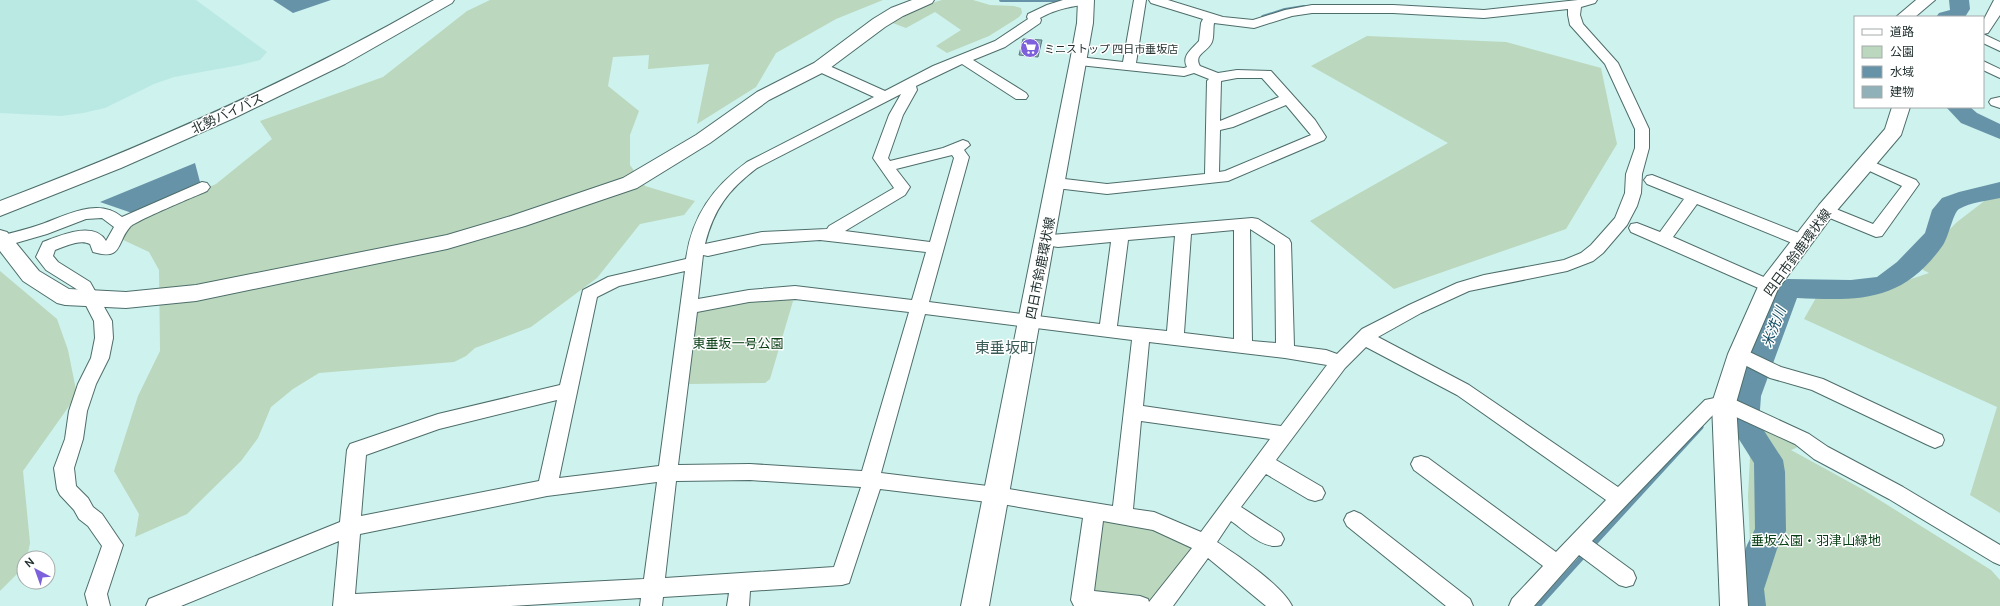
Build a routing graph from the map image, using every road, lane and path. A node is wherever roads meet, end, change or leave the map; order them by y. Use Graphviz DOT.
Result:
graph roads {
  1 [pos="446,0"];
  2 [pos="926,0"];
  3 [pos="1086,0"];
  4 [pos="1140,0"];
  5 [pos="1155,0"];
  6 [pos="1591,0"];
  7 [pos="1927,0"];
  8 [pos="1997,2"];
  9 [pos="1575,5"];
  10 [pos="1905,16"];
  11 [pos="1209,19"];
  12 [pos="1984,29"];
  13 [pos="1984,39"];
  14 [pos="2000,47"];
  15 [pos="963,58"];
  16 [pos="1079,61"];
  17 [pos="1129,66"];
  18 [pos="1984,66"];
  19 [pos="820,67"];
  20 [pos="1195,69"];
  21 [pos="2000,74"];
  22 [pos="1216,78"];
  23 [pos="908,84"];
  24 [pos="884,96"];
  25 [pos="1021,96"];
  26 [pos="1288,99"];
  27 [pos="2000,101"];
  28 [pos="2000,104"];
  29 [pos="1901,108"];
  30 [pos="1212,127"];
  31 [pos="1866,164"];
  32 [pos="886,167"];
  33 [pos="1213,178"];
  34 [pos="1652,180"];
  35 [pos="1056,183"];
  36 [pos="202,187"];
  37 [pos="1694,197"];
  38 [pos="0,209"];
  39 [pos="1826,210"];
  40 [pos="1242,225"];
  41 [pos="1637,228"];
  42 [pos="1183,230"];
  43 [pos="117,234"];
  44 [pos="832,236"];
  45 [pos="1120,236"];
  46 [pos="1,239"];
  47 [pos="1045,240"];
  48 [pos="1663,240"];
  49 [pos="1803,242"];
  50 [pos="936,248"];
  51 [pos="695,255"];
  52 [pos="1770,286"];
  53 [pos="91,299"];
  54 [pos="688,307"];
  55 [pos="918,307"];
  56 [pos="1030,321"];
  57 [pos="1108,331"];
  58 [pos="1141,334"];
  59 [pos="1364,338"];
  60 [pos="1175,339"];
  61 [pos="1244,347"];
  62 [pos="1286,351"];
  63 [pos="1743,356"];
  64 [pos="1339,363"];
  65 [pos="568,390"];
  66 [pos="1729,405"];
  67 [pos="1132,412"];
  68 [pos="1284,434"];
  69 [pos="1934,440"];
  70 [pos="1263,462"];
  71 [pos="1421,464"];
  72 [pos="666,473"];
  73 [pos="871,479"];
  74 [pos="547,488"];
  75 [pos="1315,493"];
  76 [pos="996,495"];
  77 [pos="1620,499"];
  78 [pos="1228,509"];
  79 [pos="1094,511"];
  80 [pos="1122,516"];
  81 [pos="1354,520"];
  82 [pos="350,527"];
  83 [pos="1274,539"];
  84 [pos="1206,545"];
  85 [pos="1585,548"];
  86 [pos="2000,556"];
  87 [pos="1558,565"];
  88 [pos="1626,578"];
  89 [pos="740,582"];
  90 [pos="652,597"];
  91 [pos="1082,603"];
  92 [pos="99,606"];
  93 [pos="157,606"];
  94 [pos="738,606"];
  95 [pos="975,606"];
  96 [pos="1140,606"];
  97 [pos="1158,606"];
  98 [pos="1281,606"];
  99 [pos="1462,606"];
  100 [pos="1520,606"];
  101 [pos="1734,606"];
  1 -- 38 [label="main road, 北勢バイパス"];
  2 -- 19 [label="main road"];
  3 -- 15 [label="street"];
  3 -- 16 [label="main road, 四日市鈴鹿環状線"];
  4 -- 17 [label="street"];
  5 -- 11 [label="street"];
  6 -- 9 [label="street"];
  7 -- 10 [label="main road"];
  8 -- 12 [label="street"];
  9 -- 11 [label="street"];
  9 -- 59 [label="street"];
  11 -- 20 [label="street"];
  13 -- 14 [label="street"];
  15 -- 23 [label="street"];
  15 -- 25 [label="street"];
  16 -- 17 [label="street"];
  16 -- 35 [label="main road, 四日市鈴鹿環状線"];
  17 -- 20 [label="street"];
  18 -- 21 [label="street"];
  19 -- 24 [label="street"];
  19 -- 53 [label="main road"];
  20 -- 22 [label="street"];
  22 -- 26 [label="street"];
  22 -- 30 [label="street"];
  23 -- 24 [label="street"];
  23 -- 32 [label="street"];
  24 -- 51 [label="street"];
  26 -- 30 [label="street"];
  26 -- 33 [label="street"];
  27 -- 28 [label="street"];
  29 -- 31 [label="main road, 四日市鈴鹿環状線"];
  30 -- 33 [label="street"];
  31 -- 39 [label="main road, 四日市鈴鹿環状線"];
  31 -- 39 [label="street"];
  32 -- 44 [label="street"];
  32 -- 50 [label="street"];
  33 -- 35 [label="street"];
  34 -- 37 [label="street"];
  35 -- 47 [label="main road, 四日市鈴鹿環状線"];
  36 -- 43 [label="street"];
  37 -- 48 [label="street"];
  37 -- 49 [label="street"];
  39 -- 49 [label="main road, 四日市鈴鹿環状線"];
  40 -- 42 [label="street"];
  40 -- 61 [label="street"];
  40 -- 62 [label="street"];
  41 -- 48 [label="street"];
  42 -- 45 [label="street"];
  42 -- 60 [label="street"];
  43 -- 46 [label="street"];
  43 -- 53 [label="street"];
  44 -- 50 [label="street"];
  44 -- 51 [label="street"];
  45 -- 47 [label="street"];
  45 -- 57 [label="street"];
  46 -- 53 [label="main road"];
  47 -- 56 [label="main road, 四日市鈴鹿環状線"];
  48 -- 52 [label="street"];
  49 -- 52 [label="main road, 四日市鈴鹿環状線"];
  50 -- 55 [label="street"];
  51 -- 54 [label="street"];
  51 -- 65 [label="street"];
  52 -- 63 [label="main road, 四日市鈴鹿環状線"];
  53 -- 92 [label="street"];
  54 -- 55 [label="street"];
  54 -- 72 [label="street"];
  55 -- 56 [label="street"];
  55 -- 73 [label="street"];
  56 -- 57 [label="street"];
  56 -- 76 [label="main road, 四日市鈴鹿環状線"];
  57 -- 58 [label="street"];
  58 -- 60 [label="street"];
  58 -- 67 [label="street"];
  59 -- 64 [label="street"];
  59 -- 77 [label="street"];
  60 -- 61 [label="street"];
  61 -- 62 [label="street"];
  62 -- 64 [label="street"];
  63 -- 66 [label="main road, 四日市鈴鹿環状線"];
  63 -- 69 [label="street"];
  64 -- 68 [label="street"];
  65 -- 74 [label="street"];
  65 -- 82 [label="street"];
  66 -- 77 [label="street"];
  66 -- 86 [label="street"];
  66 -- 101 [label="main road, 四日市鈴鹿環状線"];
  67 -- 68 [label="street"];
  67 -- 80 [label="street"];
  68 -- 70 [label="street"];
  70 -- 75 [label="street"];
  70 -- 78 [label="street"];
  71 -- 87 [label="street"];
  72 -- 73 [label="street"];
  72 -- 74 [label="street"];
  72 -- 90 [label="street"];
  73 -- 76 [label="street"];
  73 -- 89 [label="street"];
  74 -- 82 [label="street"];
  76 -- 79 [label="street"];
  76 -- 95 [label="main road, 四日市鈴鹿環状線"];
  77 -- 85 [label="street"];
  78 -- 83 [label="street"];
  78 -- 84 [label="street"];
  79 -- 80 [label="street"];
  79 -- 91 [label="street"];
  80 -- 84 [label="street"];
  81 -- 99 [label="street"];
  82 -- 90 [label="street"];
  82 -- 93 [label="street"];
  84 -- 97 [label="street"];
  84 -- 98 [label="street"];
  85 -- 87 [label="street"];
  85 -- 88 [label="street"];
  87 -- 100 [label="street"];
  89 -- 90 [label="street"];
  89 -- 94 [label="street"];
  91 -- 96 [label="street"];
}
